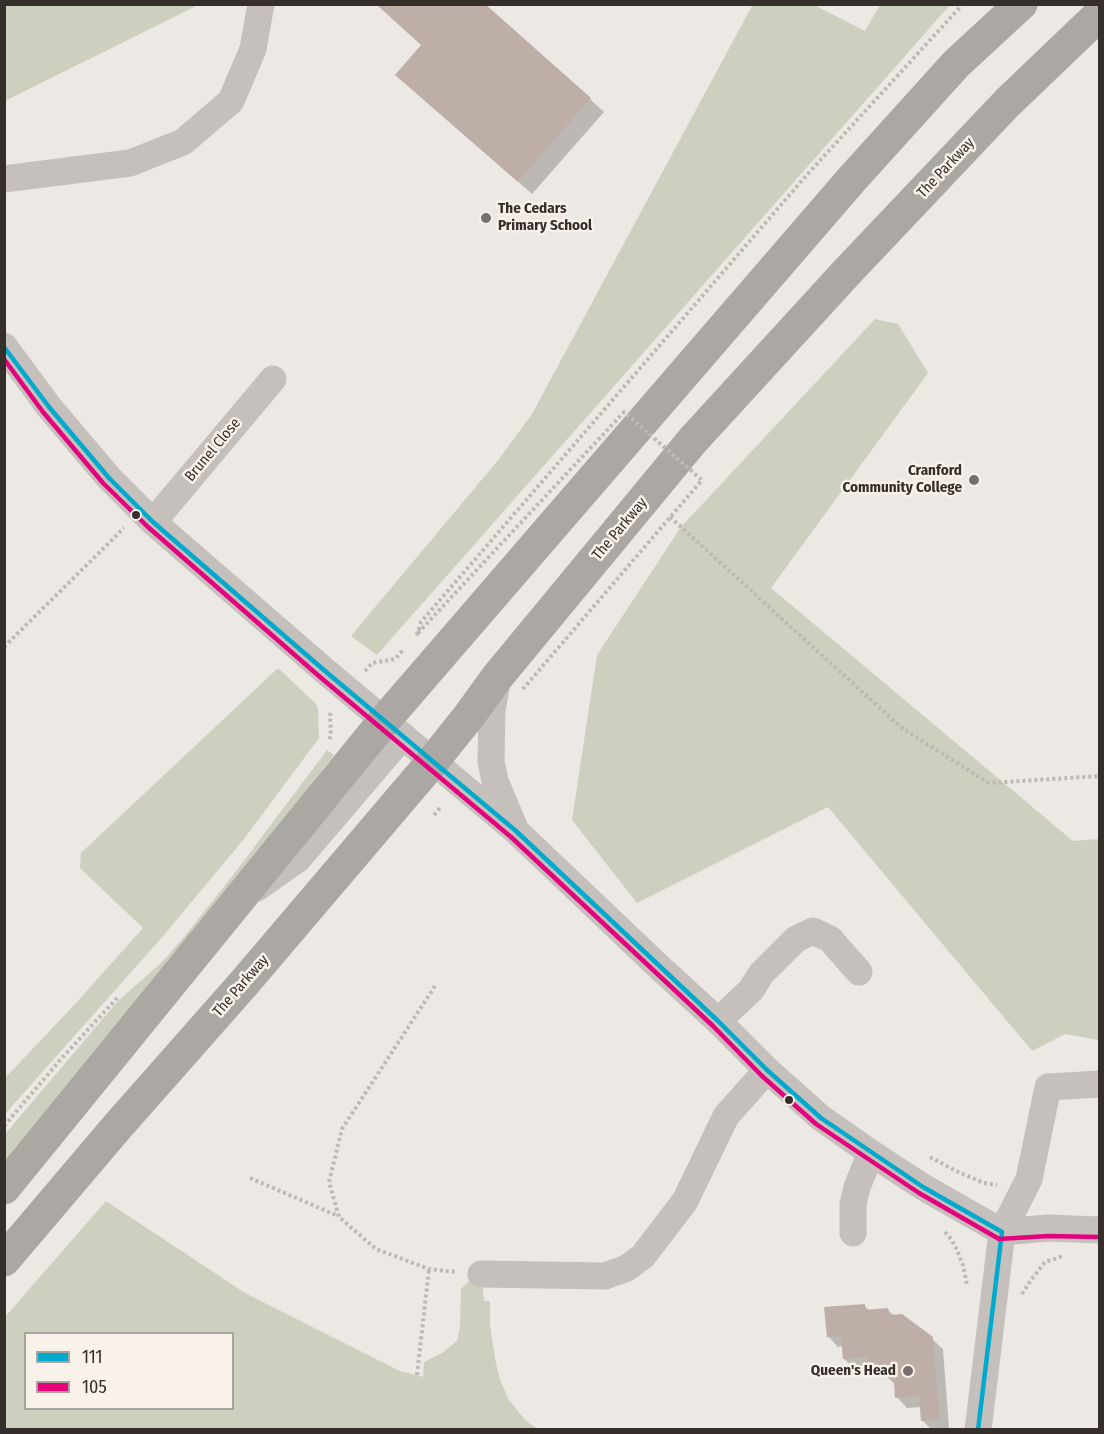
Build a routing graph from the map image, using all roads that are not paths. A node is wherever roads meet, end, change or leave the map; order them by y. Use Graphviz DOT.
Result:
graph roads {
  1 [pos="261,4"];
  2 [pos="1021,4"];
  3 [pos="1100,14"];
  4 [pos="4,179"];
  5 [pos="4,346"];
  6 [pos="273,379"];
  7 [pos="147,516"];
  8 [pos="511,682"];
  9 [pos="394,728"];
  10 [pos="433,761"];
  11 [pos="516,831"];
  12 [pos="859,972"];
  13 [pos="718,1021"];
  14 [pos="767,1070"];
  15 [pos="1100,1084"];
  16 [pos="871,1153"];
  17 [pos="4,1188"];
  18 [pos="1100,1230"];
  19 [pos="1002,1232"];
  20 [pos="853,1233"];
  21 [pos="4,1260"];
  22 [pos="481,1274"];
  23 [pos="978,1430"];
  1 -- 4 [label="street"];
  2 -- 9 [label="highway"];
  3 -- 8 [label="highway, The Parkway"];
  5 -- 7 [label="street"];
  6 -- 7 [label="street, Brunel Close"];
  7 -- 9 [label="street"];
  8 -- 10 [label="highway, The Parkway"];
  8 -- 11 [label="street"];
  9 -- 10 [label="street"];
  9 -- 17 [label="highway"];
  10 -- 11 [label="street"];
  10 -- 21 [label="highway, The Parkway"];
  11 -- 13 [label="street"];
  12 -- 13 [label="street"];
  13 -- 14 [label="street"];
  14 -- 16 [label="street"];
  14 -- 22 [label="street"];
  15 -- 19 [label="street"];
  16 -- 19 [label="street"];
  16 -- 20 [label="street"];
  18 -- 19 [label="street"];
  19 -- 23 [label="street"];
}
